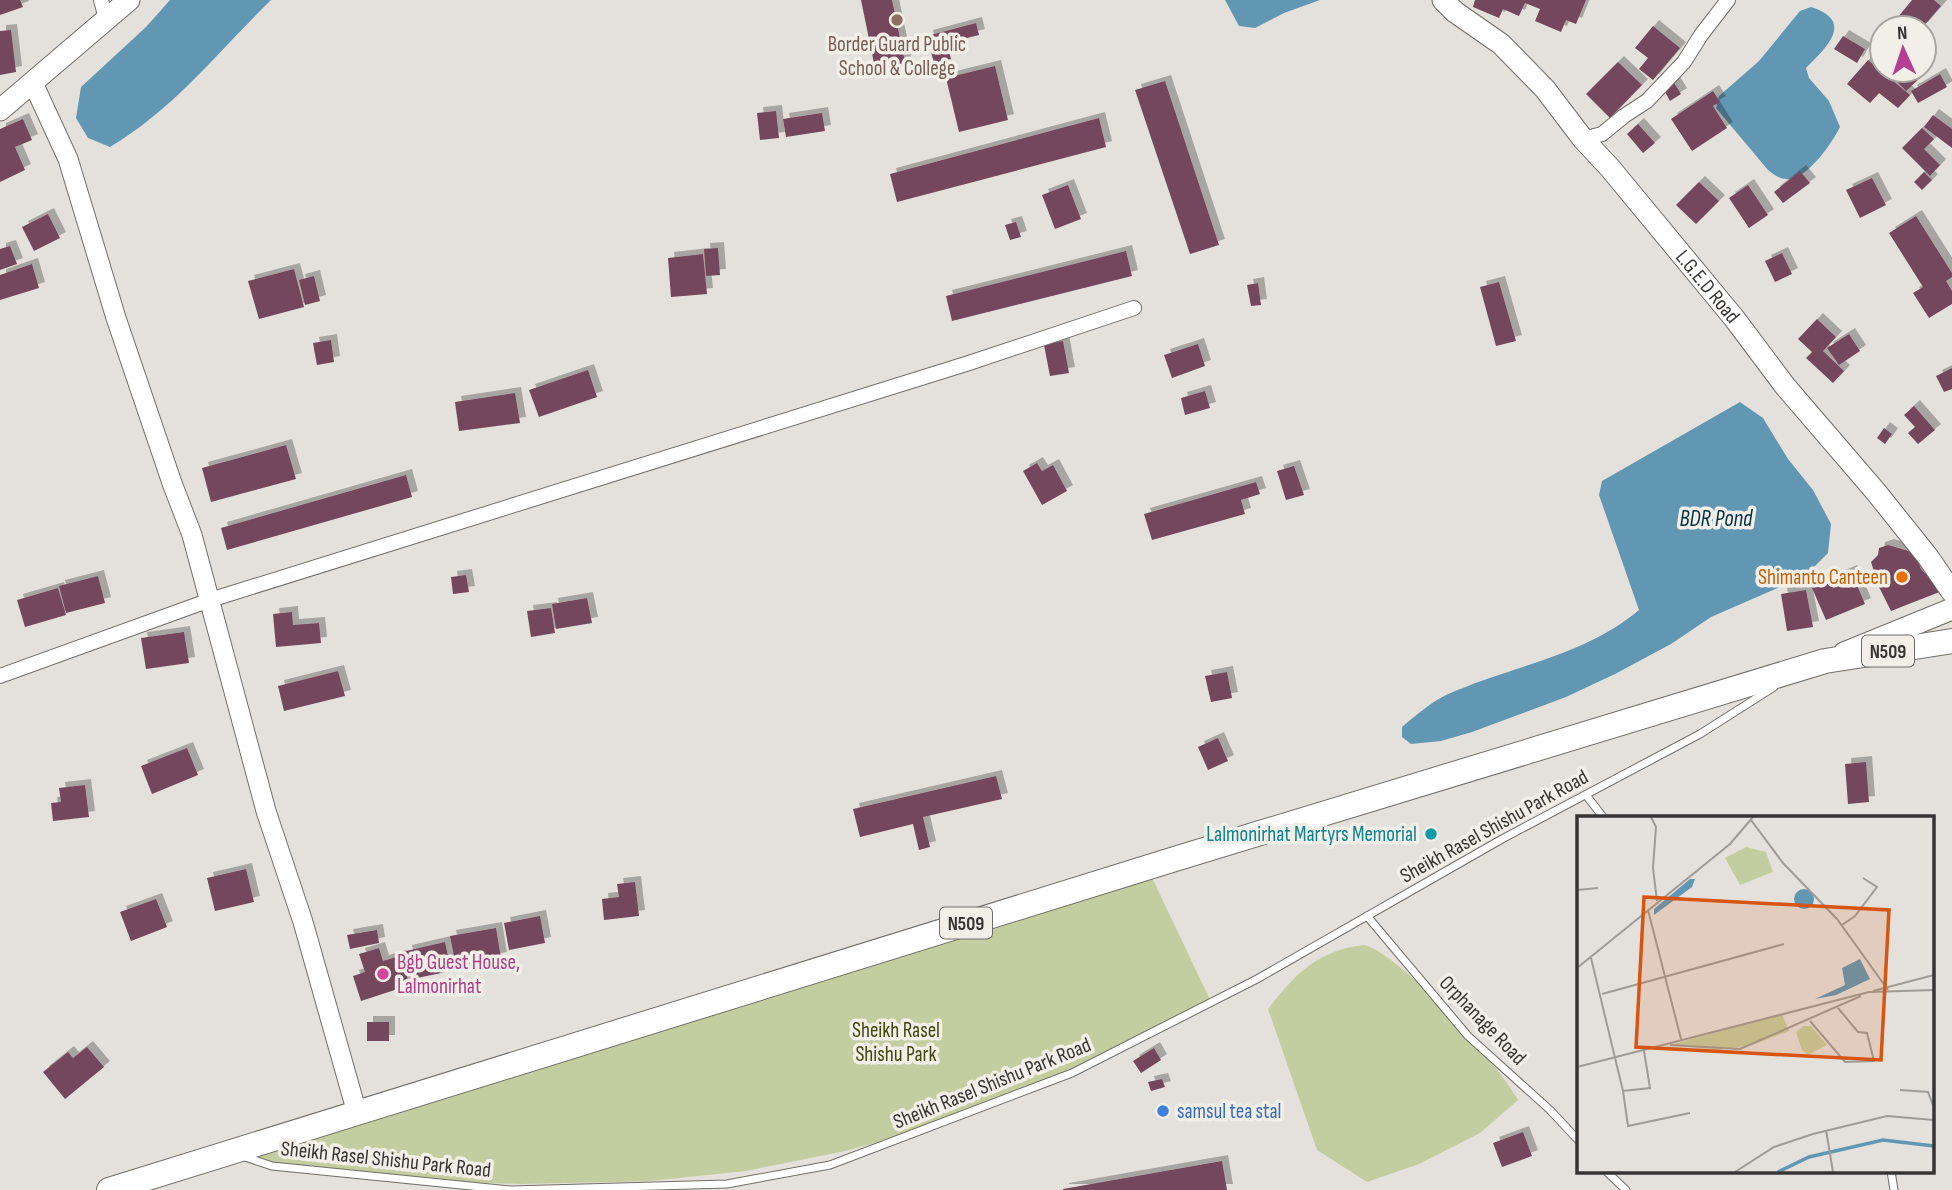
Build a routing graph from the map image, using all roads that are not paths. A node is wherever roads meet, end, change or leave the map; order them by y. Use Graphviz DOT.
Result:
graph roads {
  1 [pos="129,0"];
  2 [pos="1443,0"];
  3 [pos="1728,0"];
  4 [pos="104,10"];
  5 [pos="33,83"];
  6 [pos="0,110"];
  7 [pos="1583,139"];
  8 [pos="1134,308"];
  9 [pos="1952,592"];
  10 [pos="210,600"];
  11 [pos="1952,608"];
  12 [pos="1952,641"];
  13 [pos="1825,661"];
  14 [pos="1801,668"];
  15 [pos="0,676"];
  16 [pos="1586,795"];
  17 [pos="1601,816"];
  18 [pos="1367,916"];
  19 [pos="357,1113"];
  20 [pos="1577,1139"];
  21 [pos="231,1152"];
  22 [pos="1607,1172"];
  23 [pos="1891,1172"];
  24 [pos="109,1190"];
  25 [pos="1626,1190"];
  26 [pos="1894,1190"];
  1 -- 4 [label="main road"];
  2 -- 7 [label="main road, L.G.E.D Road"];
  3 -- 7 [label="street"];
  4 -- 5 [label="main road"];
  5 -- 6 [label="main road"];
  5 -- 10 [label="street"];
  7 -- 9 [label="main road, L.G.E.D Road"];
  8 -- 10 [label="street"];
  10 -- 15 [label="street"];
  10 -- 19 [label="street"];
  11 -- 13 [label="main road"];
  12 -- 13 [label="highway, N509"];
  13 -- 14 [label="highway, N509"];
  14 -- 16 [label="lane, Sheikh Rasel Shishu Park Road"];
  14 -- 19 [label="highway, N509"];
  16 -- 17 [label="lane"];
  16 -- 18 [label="lane, Sheikh Rasel Shishu Park Road"];
  18 -- 20 [label="lane, Orphanage Road"];
  18 -- 21 [label="lane, Sheikh Rasel Shishu Park Road"];
  19 -- 21 [label="highway, N509"];
  21 -- 24 [label="highway, N509"];
  22 -- 25 [label="lane"];
  23 -- 26 [label="lane"];
}
